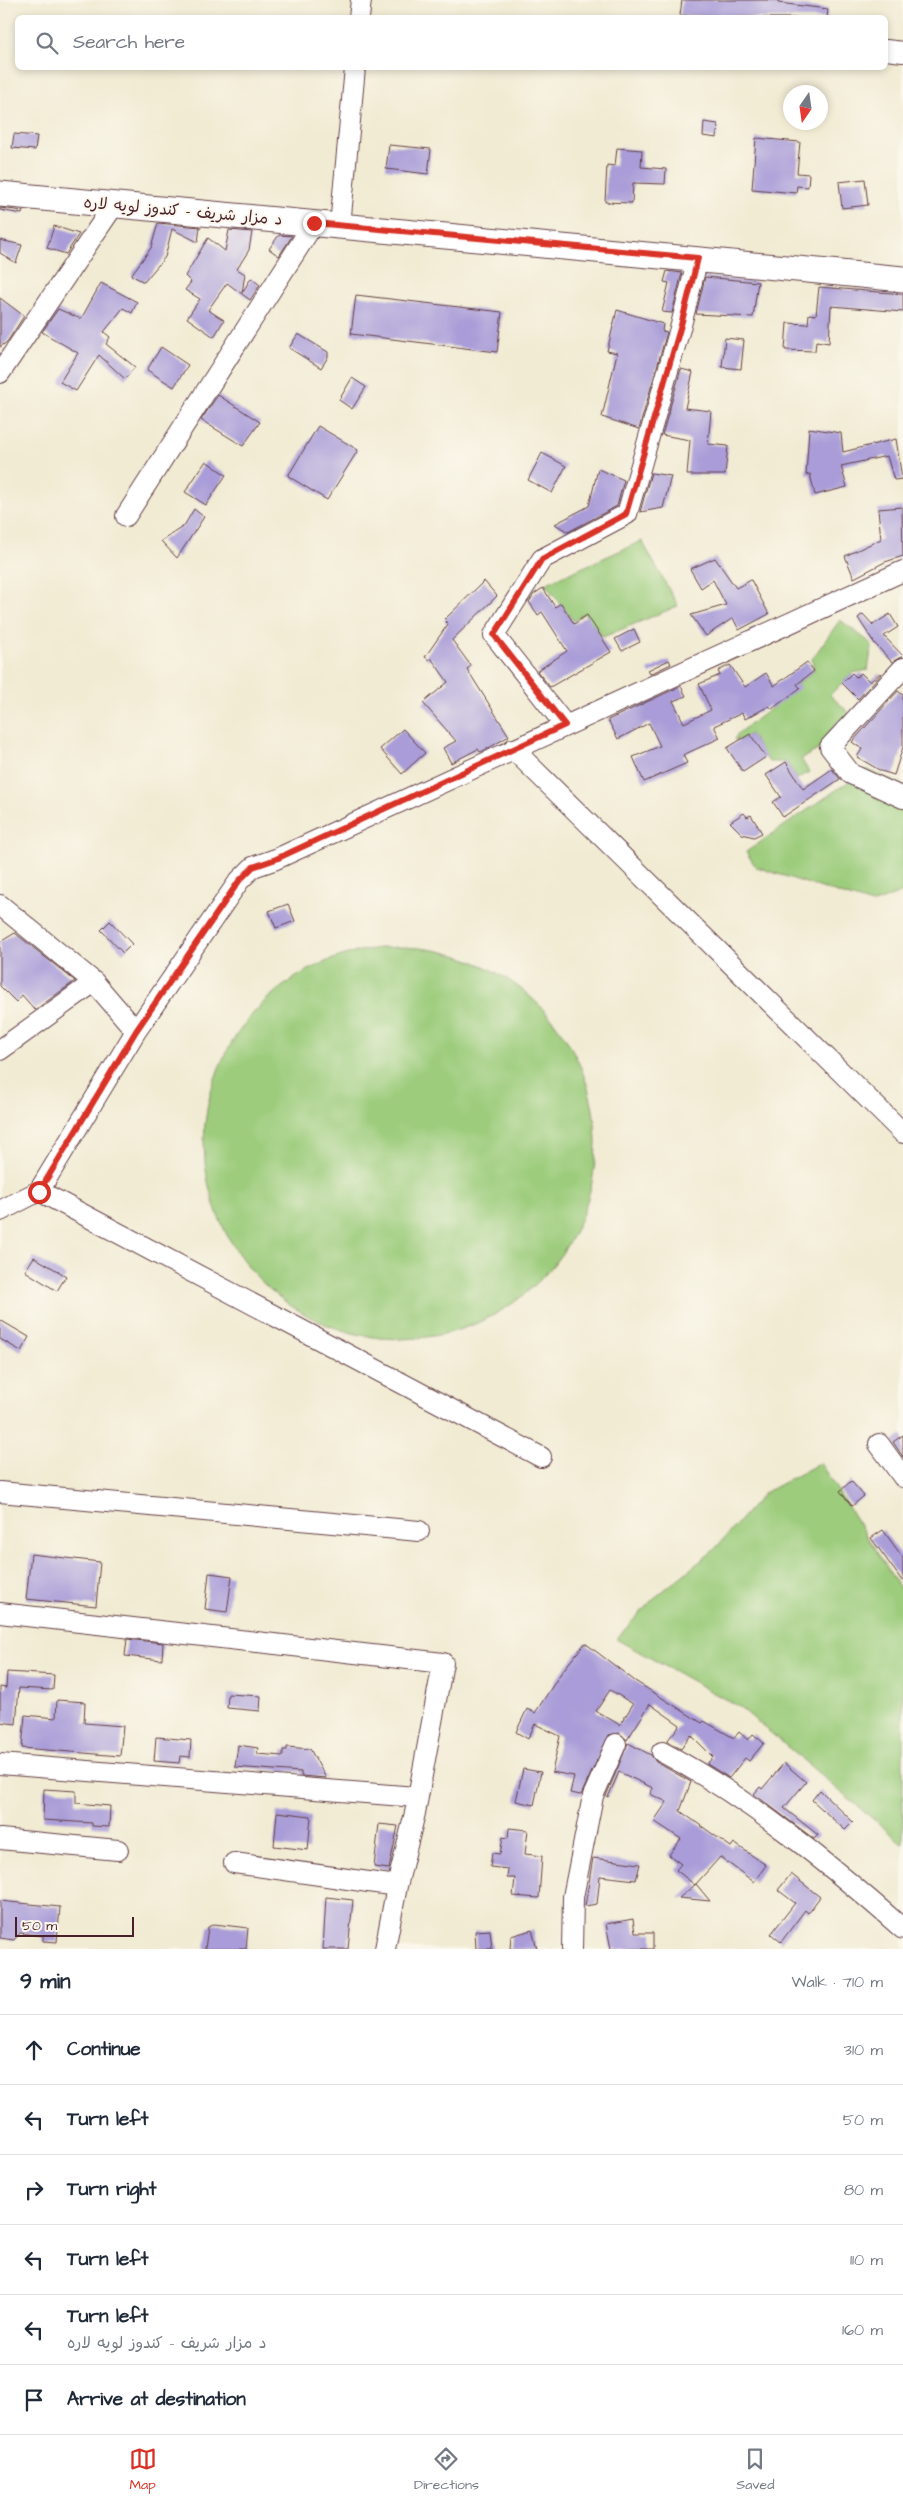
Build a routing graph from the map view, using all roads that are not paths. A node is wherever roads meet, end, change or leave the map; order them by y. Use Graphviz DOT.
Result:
graph roads {
  1 [pos="361,0"];
  2 [pos="359,15"];
  3 [pos="888,50"];
  4 [pos="903,52"];
  5 [pos="355,70"];
  6 [pos="0,194"];
  7 [pos="114,205"];
  8 [pos="314,223"];
  9 [pos="340,226"];
  10 [pos="698,258"];
  11 [pos="903,279"];
  12 [pos="0,373"];
  13 [pos="126,516"];
  14 [pos="903,571"];
  15 [pos="903,668"];
  16 [pos="565,725"];
  17 [pos="513,749"];
  18 [pos="903,798"];
  19 [pos="0,905"];
  20 [pos="94,982"];
  21 [pos="136,1031"];
  22 [pos="0,1050"];
  23 [pos="903,1133"];
  24 [pos="39,1192"];
  25 [pos="0,1211"];
  26 [pos="879,1444"];
  27 [pos="541,1457"];
  28 [pos="903,1477"];
  29 [pos="0,1492"];
  30 [pos="420,1531"];
  31 [pos="0,1613"];
  32 [pos="616,1744"];
  33 [pos="662,1752"];
  34 [pos="0,1764"];
  35 [pos="416,1797"];
  36 [pos="0,1840"];
  37 [pos="118,1850"];
  38 [pos="234,1863"];
  39 [pos="397,1886"];
  40 [pos="903,1930"];
  41 [pos="385,1949"];
  42 [pos="572,1949"];
  1 -- 2 [label="street"];
  3 -- 4 [label="street"];
  5 -- 9 [label="street"];
  6 -- 7 [label="main road, د مزار شریف - کندوز لویه لاره"];
  7 -- 8 [label="main road, د مزار شریف - کندوز لویه لاره"];
  7 -- 12 [label="street"];
  8 -- 9 [label="main road, د مزار شریف - کندوز لویه لاره"];
  8 -- 13 [label="street"];
  9 -- 10 [label="main road, د مزار شریف - کندوز لویه لاره"];
  10 -- 11 [label="main road, د مزار شریف - کندوز لویه لاره"];
  10 -- 16 [label="street"];
  14 -- 16 [label="street"];
  15 -- 18 [label="street"];
  16 -- 17 [label="street"];
  17 -- 21 [label="street"];
  17 -- 23 [label="street"];
  19 -- 20 [label="street"];
  20 -- 21 [label="street"];
  20 -- 22 [label="street"];
  21 -- 24 [label="street"];
  24 -- 25 [label="street"];
  24 -- 27 [label="street"];
  26 -- 28 [label="street"];
  29 -- 30 [label="street"];
  31 -- 35 [label="street"];
  32 -- 42 [label="street"];
  33 -- 40 [label="street"];
  34 -- 35 [label="street"];
  35 -- 39 [label="street"];
  36 -- 37 [label="street"];
  38 -- 39 [label="street"];
  39 -- 41 [label="street"];
}
